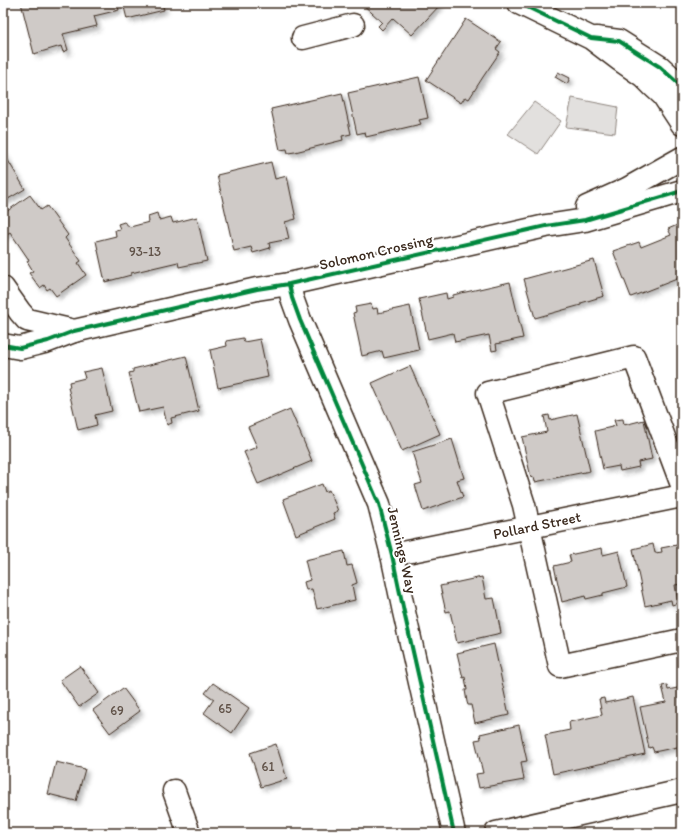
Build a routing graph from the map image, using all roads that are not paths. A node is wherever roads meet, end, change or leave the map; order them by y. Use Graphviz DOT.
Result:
graph roads {
  1 [pos="519,3"];
  2 [pos="353,25"];
  3 [pos="303,38"];
  4 [pos="591,38"];
  5 [pos="682,87"];
  6 [pos="682,124"];
  7 [pos="682,158"];
  8 [pos="682,191"];
  9 [pos="546,226"];
  10 [pos="289,284"];
  11 [pos="3,288"];
  12 [pos="74,331"];
  13 [pos="3,345"];
  14 [pos="682,485"];
  15 [pos="682,496"];
  16 [pos="529,526"];
  17 [pos="392,555"];
  18 [pos="682,640"];
  19 [pos="682,791"];
  20 [pos="174,792"];
  21 [pos="188,833"];
  22 [pos="454,833"];
  23 [pos="496,833"];
  1 -- 4 [label="street"];
  2 -- 3 [label="street"];
  4 -- 5 [label="street"];
  4 -- 6 [label="street"];
  7 -- 9 [label="street, Solomon Crossing"];
  8 -- 9 [label="street, Solomon Crossing"];
  9 -- 10 [label="street, Solomon Crossing"];
  10 -- 12 [label="street, Solomon Crossing"];
  10 -- 17 [label="street, Jennings Way"];
  11 -- 12 [label="street"];
  12 -- 13 [label="street, Solomon Crossing"];
  14 -- 16 [label="street"];
  15 -- 16 [label="street, Pollard Street"];
  16 -- 17 [label="street, Pollard Street"];
  16 -- 18 [label="street"];
  17 -- 22 [label="street, Jennings Way"];
  19 -- 23 [label="street"];
  20 -- 21 [label="street"];
}
